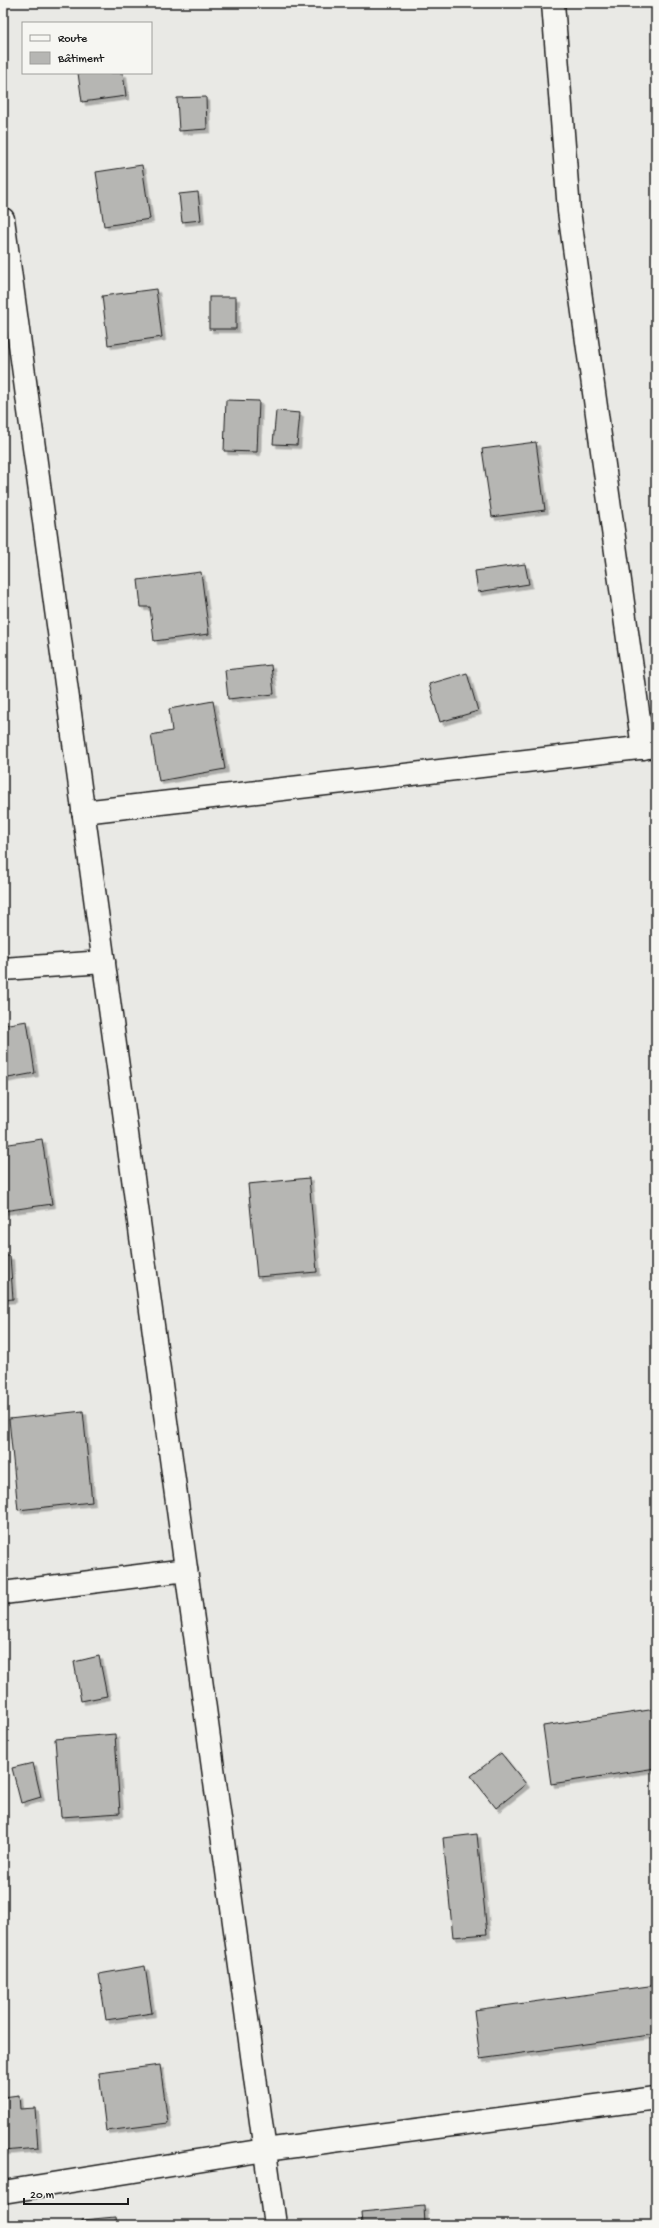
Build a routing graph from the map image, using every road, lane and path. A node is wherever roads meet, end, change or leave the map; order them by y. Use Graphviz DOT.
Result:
graph roads {
  1 [pos="553,3"];
  2 [pos="3,219"];
  3 [pos="650,747"];
  4 [pos="83,812"];
  5 [pos="104,962"];
  6 [pos="3,969"];
  7 [pos="186,1570"];
  8 [pos="3,1593"];
  9 [pos="656,2098"];
  10 [pos="265,2150"];
  11 [pos="3,2192"];
  12 [pos="275,2225"];
  1 -- 3 [label="street"];
  2 -- 4 [label="street"];
  3 -- 4 [label="street"];
  4 -- 5 [label="street"];
  5 -- 6 [label="street"];
  5 -- 7 [label="street"];
  7 -- 8 [label="street"];
  7 -- 10 [label="street"];
  9 -- 10 [label="street"];
  10 -- 11 [label="street"];
  10 -- 12 [label="street"];
}
